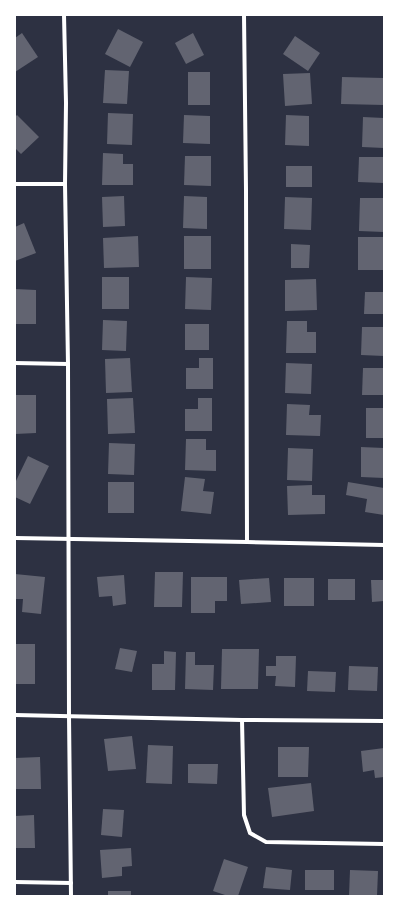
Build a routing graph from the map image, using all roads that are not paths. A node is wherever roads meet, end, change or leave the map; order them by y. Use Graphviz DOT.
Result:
graph roads {
  1 [pos="64,15"];
  2 [pos="244,15"];
  3 [pos="15,184"];
  4 [pos="65,184"];
  5 [pos="15,364"];
  6 [pos="68,364"];
  7 [pos="15,538"];
  8 [pos="69,538"];
  9 [pos="247,542"];
  10 [pos="384,546"];
  11 [pos="15,715"];
  12 [pos="69,716"];
  13 [pos="242,720"];
  14 [pos="384,721"];
  15 [pos="384,844"];
  16 [pos="15,882"];
  17 [pos="71,883"];
  18 [pos="71,896"];
  1 -- 4 [label="street"];
  2 -- 9 [label="street"];
  3 -- 4 [label="street"];
  4 -- 6 [label="street"];
  5 -- 6 [label="street"];
  6 -- 8 [label="street"];
  7 -- 8 [label="street"];
  8 -- 9 [label="street"];
  8 -- 12 [label="street"];
  9 -- 10 [label="street"];
  11 -- 12 [label="street"];
  12 -- 13 [label="street"];
  12 -- 17 [label="street"];
  13 -- 14 [label="street"];
  13 -- 15 [label="street"];
  16 -- 17 [label="street"];
  17 -- 18 [label="street"];
}
